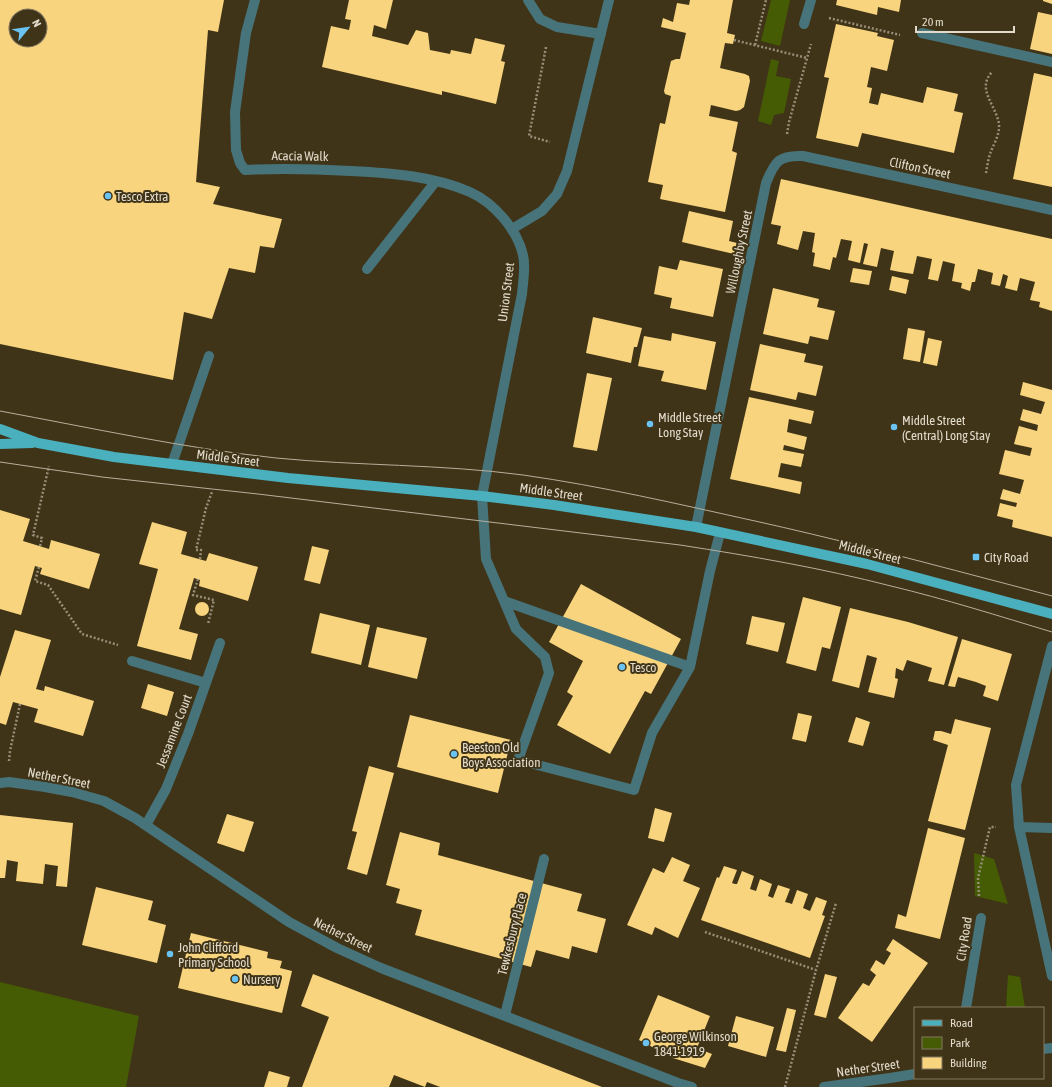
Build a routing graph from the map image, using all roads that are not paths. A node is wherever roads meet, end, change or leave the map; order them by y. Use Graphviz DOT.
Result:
graph roads {
  1 [pos="255,0"];
  2 [pos="528,0"];
  3 [pos="610,0"];
  4 [pos="811,0"];
  5 [pos="804,24"];
  6 [pos="922,33"];
  7 [pos="602,34"];
  8 [pos="1052,62"];
  9 [pos="782,158"];
  10 [pos="436,181"];
  11 [pos="1052,210"];
  12 [pos="512,229"];
  13 [pos="367,269"];
  14 [pos="208,356"];
  15 [pos="0,429"];
  16 [pos="38,443"];
  17 [pos="0,444"];
  18 [pos="172,464"];
  19 [pos="482,496"];
  20 [pos="696,526"];
  21 [pos="720,533"];
  22 [pos="504,601"];
  23 [pos="1052,614"];
  24 [pos="220,643"];
  25 [pos="1052,646"];
  26 [pos="132,661"];
  27 [pos="690,667"];
  28 [pos="206,683"];
  29 [pos="4,783"];
  30 [pos="146,825"];
  31 [pos="1019,827"];
  32 [pos="1052,828"];
  33 [pos="544,859"];
  34 [pos="981,918"];
  35 [pos="1052,976"];
  36 [pos="966,1007"];
  37 [pos="505,1015"];
  38 [pos="914,1074"];
  39 [pos="669,1083"];
  40 [pos="692,1087"];
  41 [pos="824,1087"];
  1 -- 10 [label="street, Acacia Walk"];
  2 -- 7 [label="street"];
  3 -- 7 [label="street"];
  4 -- 5 [label="street"];
  6 -- 8 [label="street"];
  7 -- 12 [label="street"];
  9 -- 11 [label="street, Clifton Street"];
  9 -- 20 [label="street, Willoughby Street"];
  10 -- 12 [label="street, Acacia Walk"];
  10 -- 13 [label="street"];
  12 -- 19 [label="street, Union Street"];
  14 -- 18 [label="street"];
  15 -- 16 [label="main road, Middle Street"];
  16 -- 17 [label="main road, Middle Street"];
  16 -- 18 [label="main road, Middle Street"];
  18 -- 19 [label="main road, Middle Street"];
  19 -- 20 [label="main road, Middle Street"];
  19 -- 22 [label="street, Union Street"];
  20 -- 21 [label="main road, Middle Street"];
  21 -- 23 [label="main road, Middle Street"];
  21 -- 27 [label="street"];
  22 -- 27 [label="street"];
  22 -- 27 [label="street, Union Street"];
  24 -- 28 [label="street, Jessamine Court"];
  25 -- 31 [label="street"];
  26 -- 28 [label="street"];
  28 -- 30 [label="street, Jessamine Court"];
  29 -- 30 [label="street, Nether Street"];
  30 -- 37 [label="street, Nether Street"];
  31 -- 32 [label="street"];
  31 -- 35 [label="street"];
  33 -- 37 [label="street, Tewkesbury Place"];
  34 -- 36 [label="street, City Road"];
  37 -- 39 [label="street, Nether Street"];
  38 -- 41 [label="street, Nether Street"];
  39 -- 40 [label="street, Nether Street"];
}
